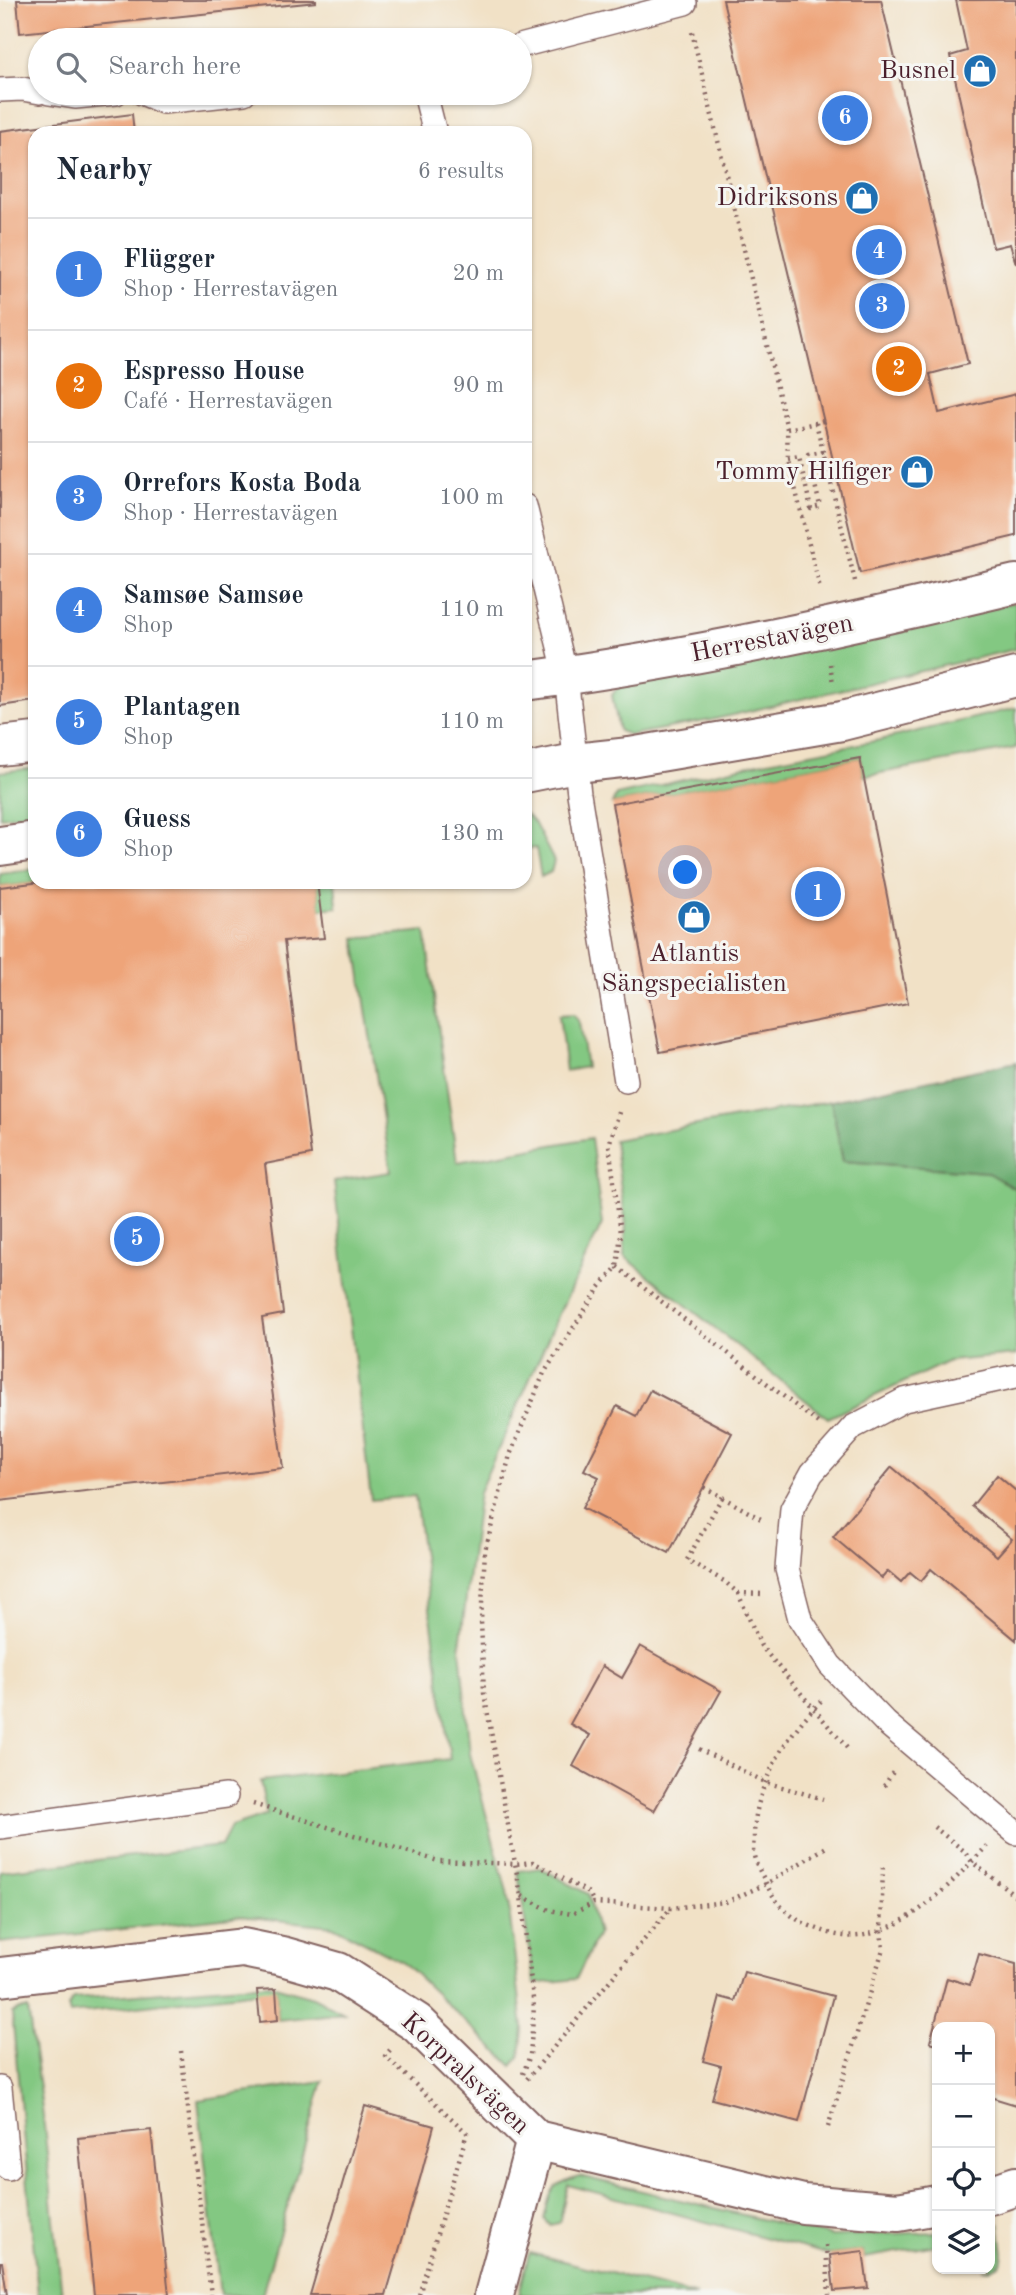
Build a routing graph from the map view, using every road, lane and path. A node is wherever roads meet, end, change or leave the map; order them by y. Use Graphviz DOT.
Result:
graph roads {
  1 [pos="685,3"];
  2 [pos="532,43"];
  3 [pos="0,90"];
  4 [pos="28,90"];
  5 [pos="428,105"];
  6 [pos="433,126"];
  7 [pos="823,421"];
  8 [pos="816,423"];
  9 [pos="787,429"];
  10 [pos="823,452"];
  11 [pos="788,459"];
  12 [pos="532,535"];
  13 [pos="851,565"];
  14 [pos="1016,584"];
  15 [pos="820,590"];
  16 [pos="828,653"];
  17 [pos="566,676"];
  18 [pos="1016,677"];
  19 [pos="532,680"];
  20 [pos="834,688"];
  21 [pos="28,742"];
  22 [pos="0,746"];
  23 [pos="575,763"];
  24 [pos="532,772"];
  25 [pos="28,843"];
  26 [pos="0,846"];
  27 [pos="626,1081"];
  28 [pos="617,1267"];
  29 [pos="1016,1376"];
  30 [pos="841,1440"];
  31 [pos="704,1487"];
  32 [pos="722,1497"];
  33 [pos="790,1536"];
  34 [pos="738,1592"];
  35 [pos="794,1595"];
  36 [pos="843,1679"];
  37 [pos="812,1709"];
  38 [pos="847,1748"];
  39 [pos="699,1749"];
  40 [pos="765,1782"];
  41 [pos="226,1796"];
  42 [pos="823,1799"];
  43 [pos="0,1827"];
  44 [pos="934,1827"];
  45 [pos="1011,1829"];
  46 [pos="828,1846"];
  47 [pos="972,1862"];
  48 [pos="515,1864"];
  49 [pos="883,1866"];
  50 [pos="766,1884"];
  51 [pos="521,1896"];
  52 [pos="1016,1896"];
  53 [pos="594,1903"];
  54 [pos="671,1908"];
  55 [pos="881,1931"];
  56 [pos="0,1977"];
  57 [pos="395,2043"];
  58 [pos="181,2050"];
  59 [pos="0,2088"];
  60 [pos="523,2115"];
  61 [pos="828,2127"];
  62 [pos="8,2168"];
  63 [pos="1016,2186"];
  64 [pos="995,2193"];
  65 [pos="932,2205"];
  66 [pos="825,2240"];
  67 [pos="211,2295"];
  68 [pos="419,2295"];
  69 [pos="494,2295"];
  70 [pos="830,2295"];
  1 -- 2 [label="lane"];
  1 -- 9 [label="path"];
  3 -- 4 [label="lane"];
  5 -- 6 [label="lane"];
  7 -- 8 [label="path"];
  8 -- 9 [label="path"];
  8 -- 10 [label="path"];
  9 -- 11 [label="path"];
  10 -- 11 [label="path"];
  10 -- 13 [label="path"];
  11 -- 15 [label="path"];
  12 -- 17 [label="lane"];
  14 -- 17 [label="street, Herrestavägen"];
  16 -- 20 [label="path"];
  17 -- 19 [label="street, Herrestavägen"];
  17 -- 23 [label="lane"];
  18 -- 23 [label="street"];
  21 -- 22 [label="street"];
  23 -- 24 [label="street"];
  23 -- 27 [label="lane"];
  25 -- 26 [label="street"];
  27 -- 28 [label="path"];
  28 -- 30 [label="path"];
  28 -- 48 [label="path"];
  29 -- 30 [label="lane"];
  30 -- 33 [label="lane"];
  31 -- 32 [label="path"];
  32 -- 33 [label="path"];
  32 -- 34 [label="path"];
  33 -- 35 [label="lane"];
  34 -- 35 [label="path"];
  34 -- 37 [label="path"];
  35 -- 36 [label="lane"];
  36 -- 37 [label="path"];
  36 -- 45 [label="lane"];
  37 -- 38 [label="path"];
  37 -- 40 [label="path"];
  39 -- 40 [label="path"];
  40 -- 42 [label="path"];
  40 -- 50 [label="path"];
  41 -- 43 [label="lane"];
  41 -- 48 [label="path"];
  44 -- 47 [label="path"];
  45 -- 47 [label="path"];
  46 -- 50 [label="path"];
  47 -- 52 [label="path"];
  47 -- 55 [label="path"];
  48 -- 51 [label="path"];
  48 -- 53 [label="path"];
  49 -- 55 [label="path"];
  50 -- 54 [label="path"];
  50 -- 55 [label="path"];
  51 -- 53 [label="path"];
  51 -- 60 [label="path"];
  53 -- 54 [label="path"];
  54 -- 60 [label="path"];
  55 -- 61 [label="path"];
  56 -- 60 [label="street, Korpralsvägen"];
  57 -- 68 [label="path"];
  58 -- 67 [label="path"];
  59 -- 62 [label="lane"];
  60 -- 65 [label="street, Korpralsvägen"];
  60 -- 69 [label="street"];
  63 -- 64 [label="street"];
  66 -- 70 [label="path"];
}
